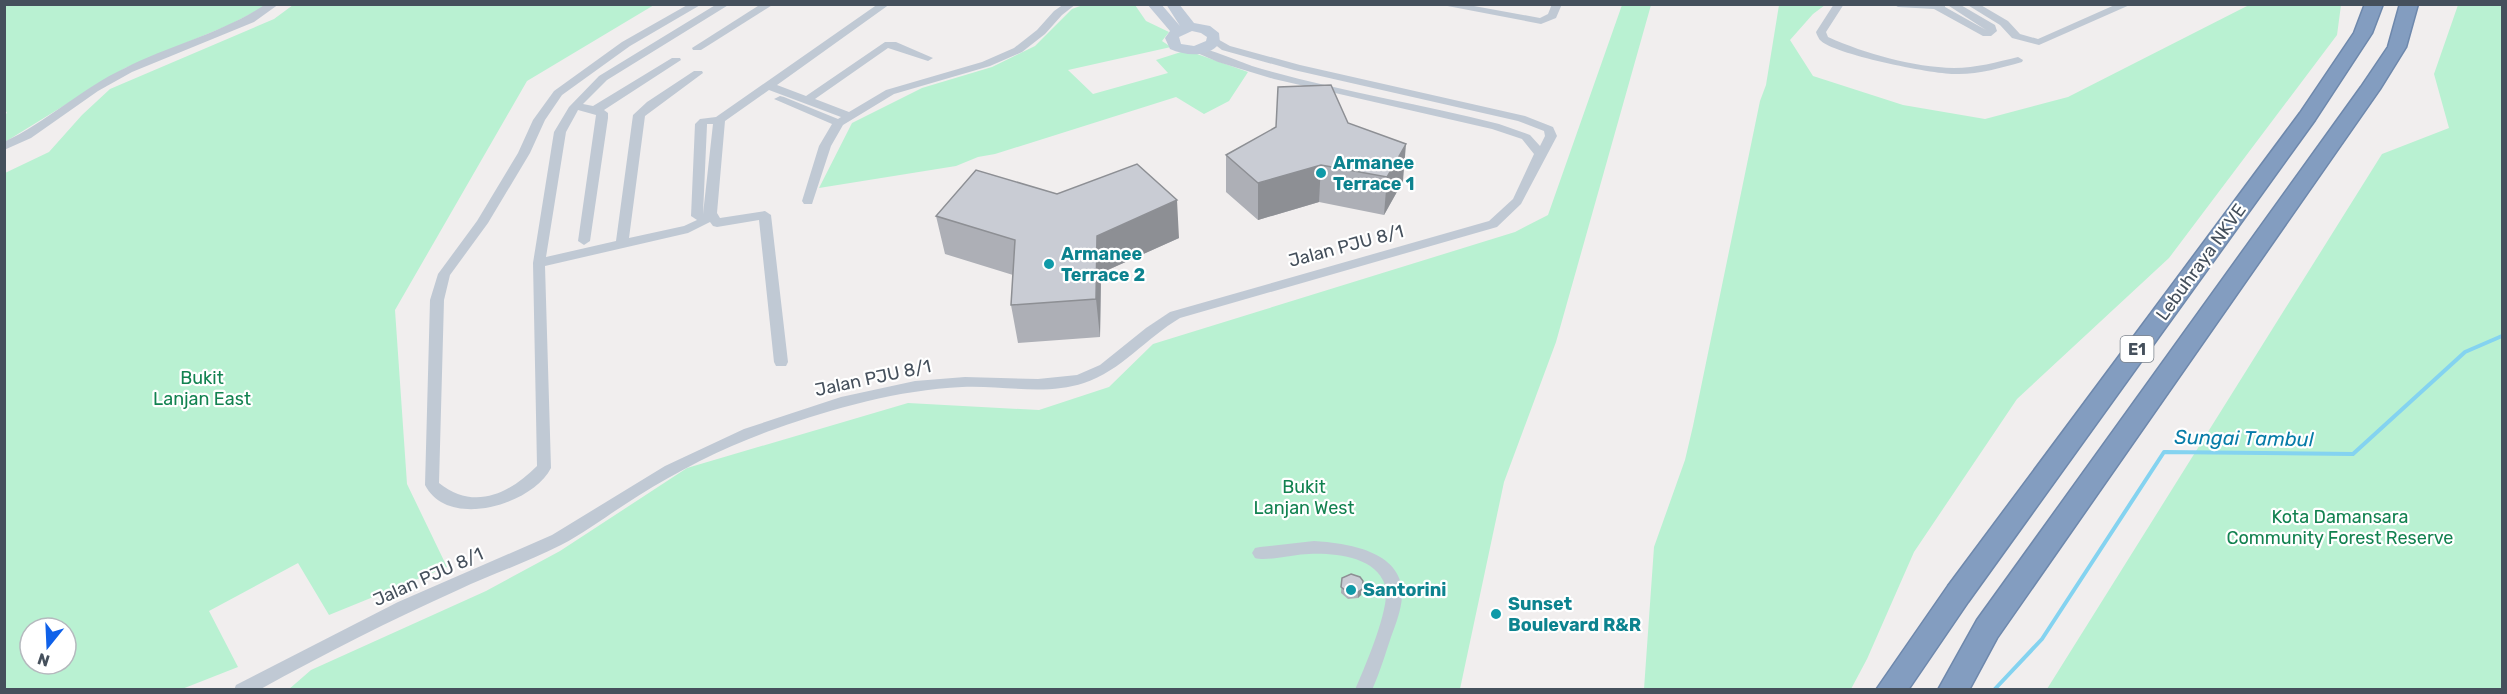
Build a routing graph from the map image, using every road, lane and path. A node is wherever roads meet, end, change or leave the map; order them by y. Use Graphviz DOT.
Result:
graph roads {
  1 [pos="274,4"];
  2 [pos="697,4"];
  3 [pos="725,4"];
  4 [pos="769,4"];
  5 [pos="885,4"];
  6 [pos="1071,4"];
  7 [pos="1153,4"];
  8 [pos="1172,4"];
  9 [pos="1442,4"];
  10 [pos="1557,4"];
  11 [pos="1839,4"];
  12 [pos="1898,4"];
  13 [pos="1952,4"];
  14 [pos="1971,4"];
  15 [pos="2127,4"];
  16 [pos="2374,4"];
  17 [pos="2409,4"];
  18 [pos="1939,5"];
  19 [pos="1057,9"];
  20 [pos="1183,29"];
  21 [pos="1214,40"];
  22 [pos="698,48"];
  23 [pos="1199,50"];
  24 [pos="928,58"];
  25 [pos="676,60"];
  26 [pos="2018,60"];
  27 [pos="698,73"];
  28 [pos="763,88"];
  29 [pos="807,100"];
  30 [pos="576,106"];
  31 [pos="595,110"];
  32 [pos="1499,113"];
  33 [pos="719,120"];
  34 [pos="843,120"];
  35 [pos="1495,126"];
  36 [pos="4,147"];
  37 [pos="1540,154"];
  38 [pos="808,201"];
  39 [pos="711,213"];
  40 [pos="697,216"];
  41 [pos="584,241"];
  42 [pos="622,244"];
  43 [pos="539,263"];
  44 [pos="781,362"];
  45 [pos="1260,553"];
  46 [pos="242,690"];
  47 [pos="1363,690"];
  48 [pos="1891,690"];
  49 [pos="1953,690"];
  1 -- 36 [label="street"];
  2 -- 43 [label="street"];
  3 -- 30 [label="street"];
  4 -- 22 [label="street"];
  5 -- 28 [label="street"];
  6 -- 19 [label="street"];
  7 -- 20 [label="main road"];
  8 -- 20 [label="main road"];
  9 -- 10 [label="street"];
  11 -- 26 [label="street"];
  12 -- 18 [label="street"];
  13 -- 18 [label="street"];
  14 -- 15 [label="street"];
  16 -- 48 [label="highway, Lebuhraya NKVE / E1"];
  17 -- 49 [label="highway, Lebuhraya NKVE / E1"];
  19 -- 34 [label="street"];
  20 -- 21 [label="main road"];
  20 -- 23 [label="main road"];
  21 -- 23 [label="main road"];
  21 -- 32 [label="street, Jalan PJU 8/1"];
  23 -- 35 [label="street"];
  24 -- 29 [label="street"];
  25 -- 31 [label="street"];
  27 -- 42 [label="street"];
  28 -- 29 [label="street"];
  28 -- 33 [label="street"];
  28 -- 34 [label="street"];
  29 -- 34 [label="street"];
  30 -- 31 [label="street"];
  30 -- 43 [label="street"];
  31 -- 41 [label="street"];
  32 -- 35 [label="street"];
  32 -- 37 [label="street, Jalan PJU 8/1"];
  33 -- 39 [label="street"];
  33 -- 40 [label="street"];
  34 -- 38 [label="street"];
  35 -- 37 [label="street"];
  37 -- 46 [label="street, Jalan PJU 8/1"];
  39 -- 42 [label="street"];
  39 -- 44 [label="street"];
  42 -- 43 [label="street"];
  45 -- 47 [label="street"];
}
